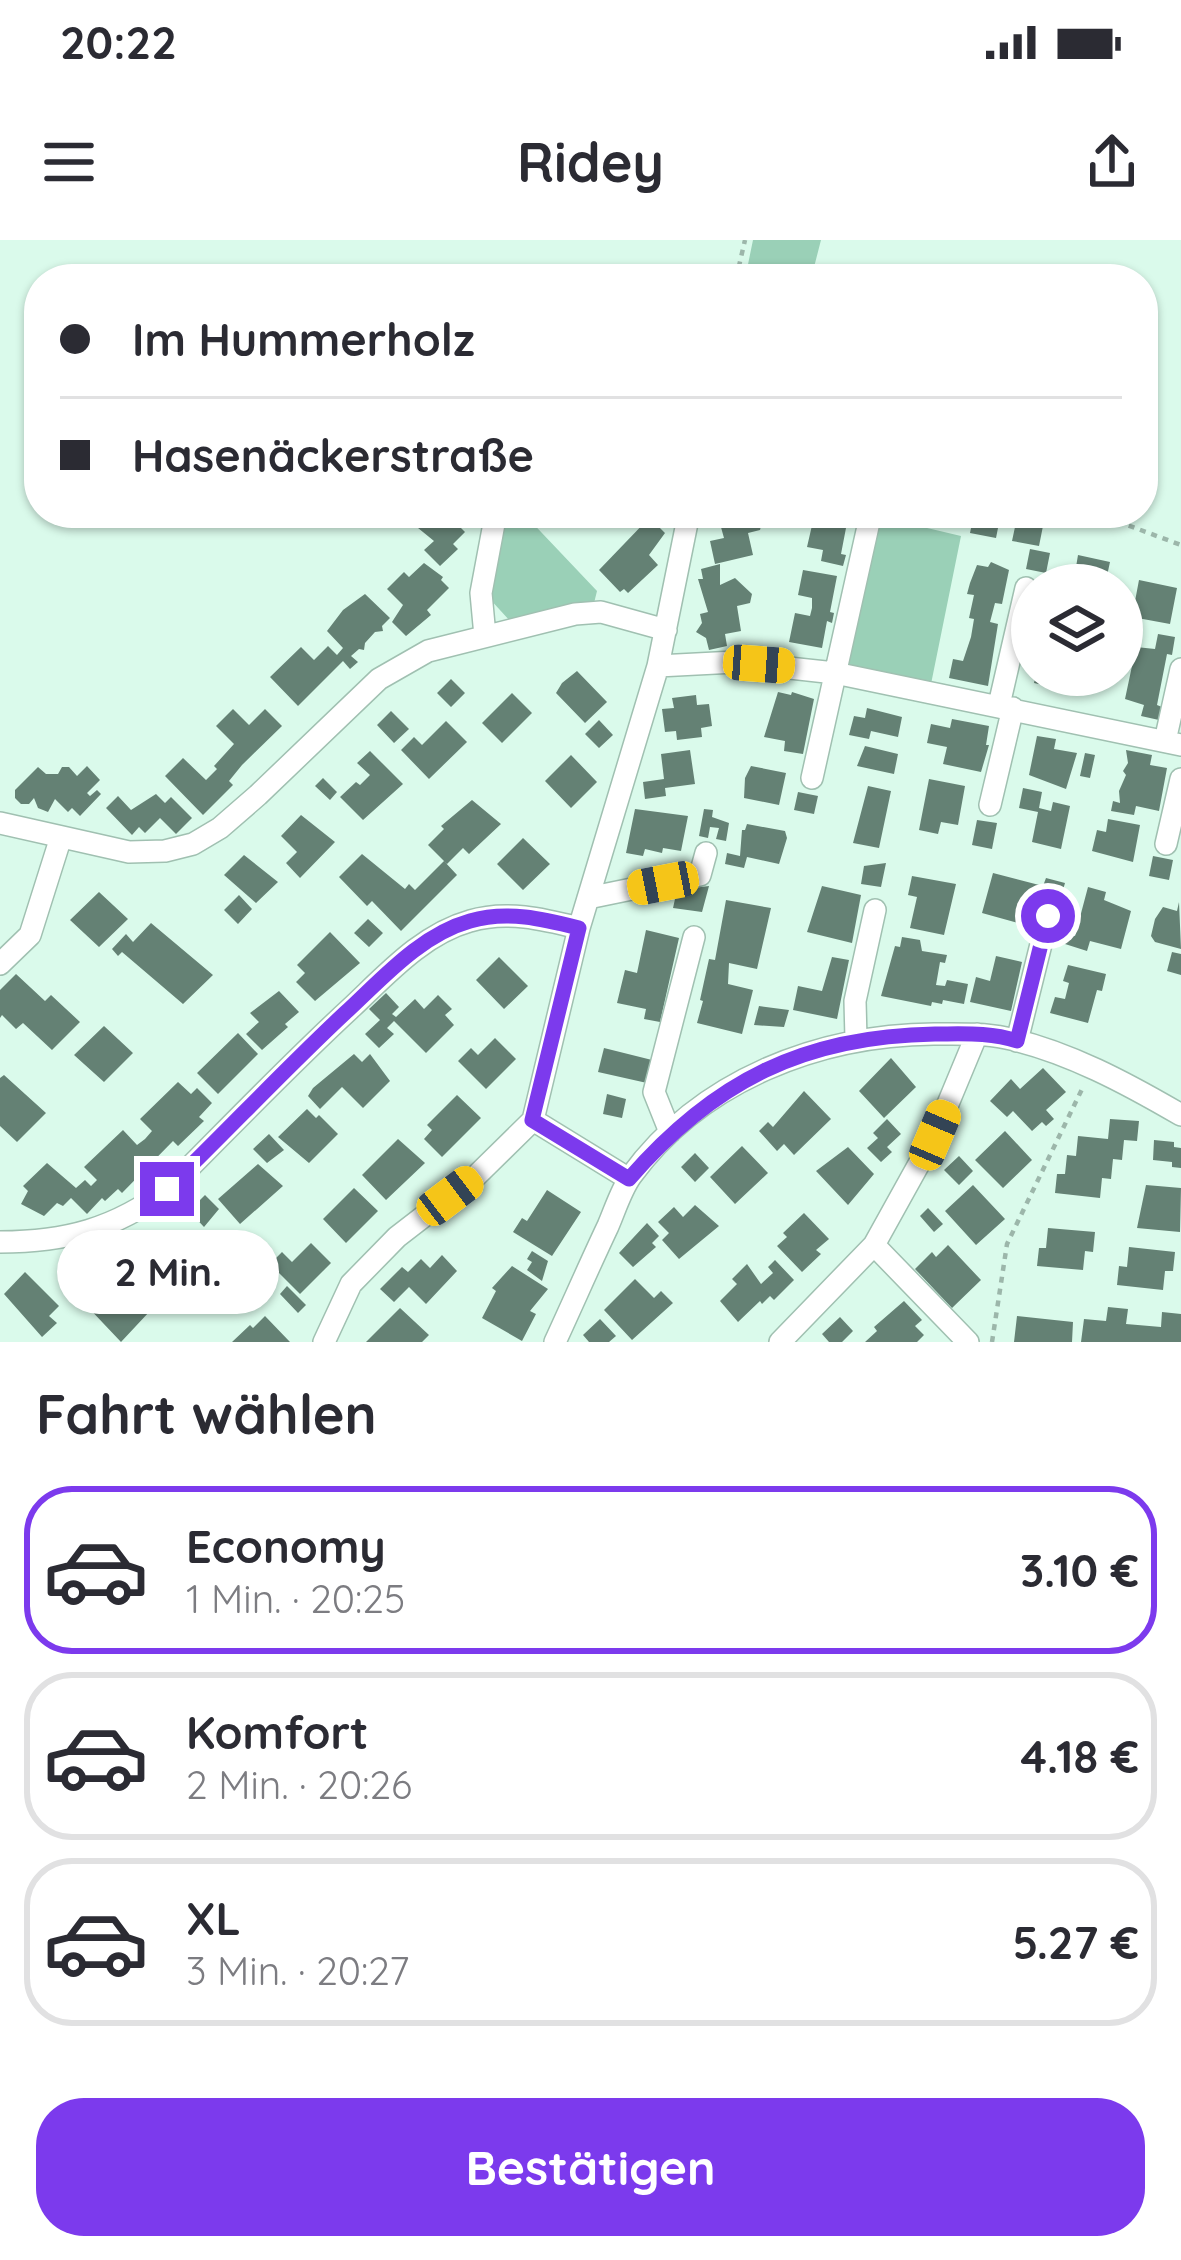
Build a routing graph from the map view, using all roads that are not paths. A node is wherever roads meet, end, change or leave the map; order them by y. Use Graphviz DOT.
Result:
graph roads {
  1 [pos="493,528"];
  2 [pos="686,528"];
  3 [pos="869,528"];
  4 [pos="667,630"];
  5 [pos="485,636"];
  6 [pos="658,666"];
  7 [pos="1181,669"];
  8 [pos="836,674"];
  9 [pos="1011,677"];
  10 [pos="1006,707"];
  11 [pos="1173,743"];
  12 [pos="812,778"];
  13 [pos="1181,779"];
  14 [pos="990,805"];
  15 [pos="0,823"];
  16 [pos="61,837"];
  17 [pos="1166,844"];
  18 [pos="706,853"];
  19 [pos="588,898"];
  20 [pos="875,910"];
  21 [pos="1048,916"];
  22 [pos="579,928"];
  23 [pos="694,937"];
  24 [pos="0,964"];
  25 [pos="977,1034"];
  26 [pos="856,1040"];
  27 [pos="1017,1041"];
  28 [pos="1181,1115"];
  29 [pos="532,1120"];
  30 [pos="670,1132"];
  31 [pos="629,1179"];
  32 [pos="0,1242"];
  33 [pos="874,1245"];
  34 [pos="324,1342"];
  35 [pos="555,1342"];
  36 [pos="780,1342"];
  37 [pos="968,1342"];
  1 -- 5 [label="street"];
  2 -- 4 [label="street"];
  3 -- 8 [label="street"];
  4 -- 5 [label="street"];
  4 -- 6 [label="street"];
  5 -- 16 [label="street"];
  6 -- 8 [label="street"];
  6 -- 19 [label="street"];
  7 -- 11 [label="street"];
  8 -- 10 [label="street"];
  8 -- 12 [label="street"];
  9 -- 10 [label="street"];
  10 -- 11 [label="street"];
  10 -- 14 [label="street"];
  13 -- 17 [label="street"];
  15 -- 16 [label="street"];
  16 -- 24 [label="street"];
  18 -- 19 [label="street"];
  19 -- 22 [label="street"];
  20 -- 26 [label="street"];
  21 -- 27 [label="street"];
  22 -- 29 [label="street"];
  22 -- 32 [label="street"];
  23 -- 30 [label="street"];
  25 -- 26 [label="street"];
  25 -- 27 [label="street"];
  25 -- 33 [label="street"];
  26 -- 30 [label="street"];
  27 -- 28 [label="street"];
  29 -- 31 [label="street"];
  29 -- 34 [label="street"];
  30 -- 31 [label="street"];
  31 -- 35 [label="street"];
  33 -- 36 [label="street"];
  33 -- 37 [label="street"];
}
